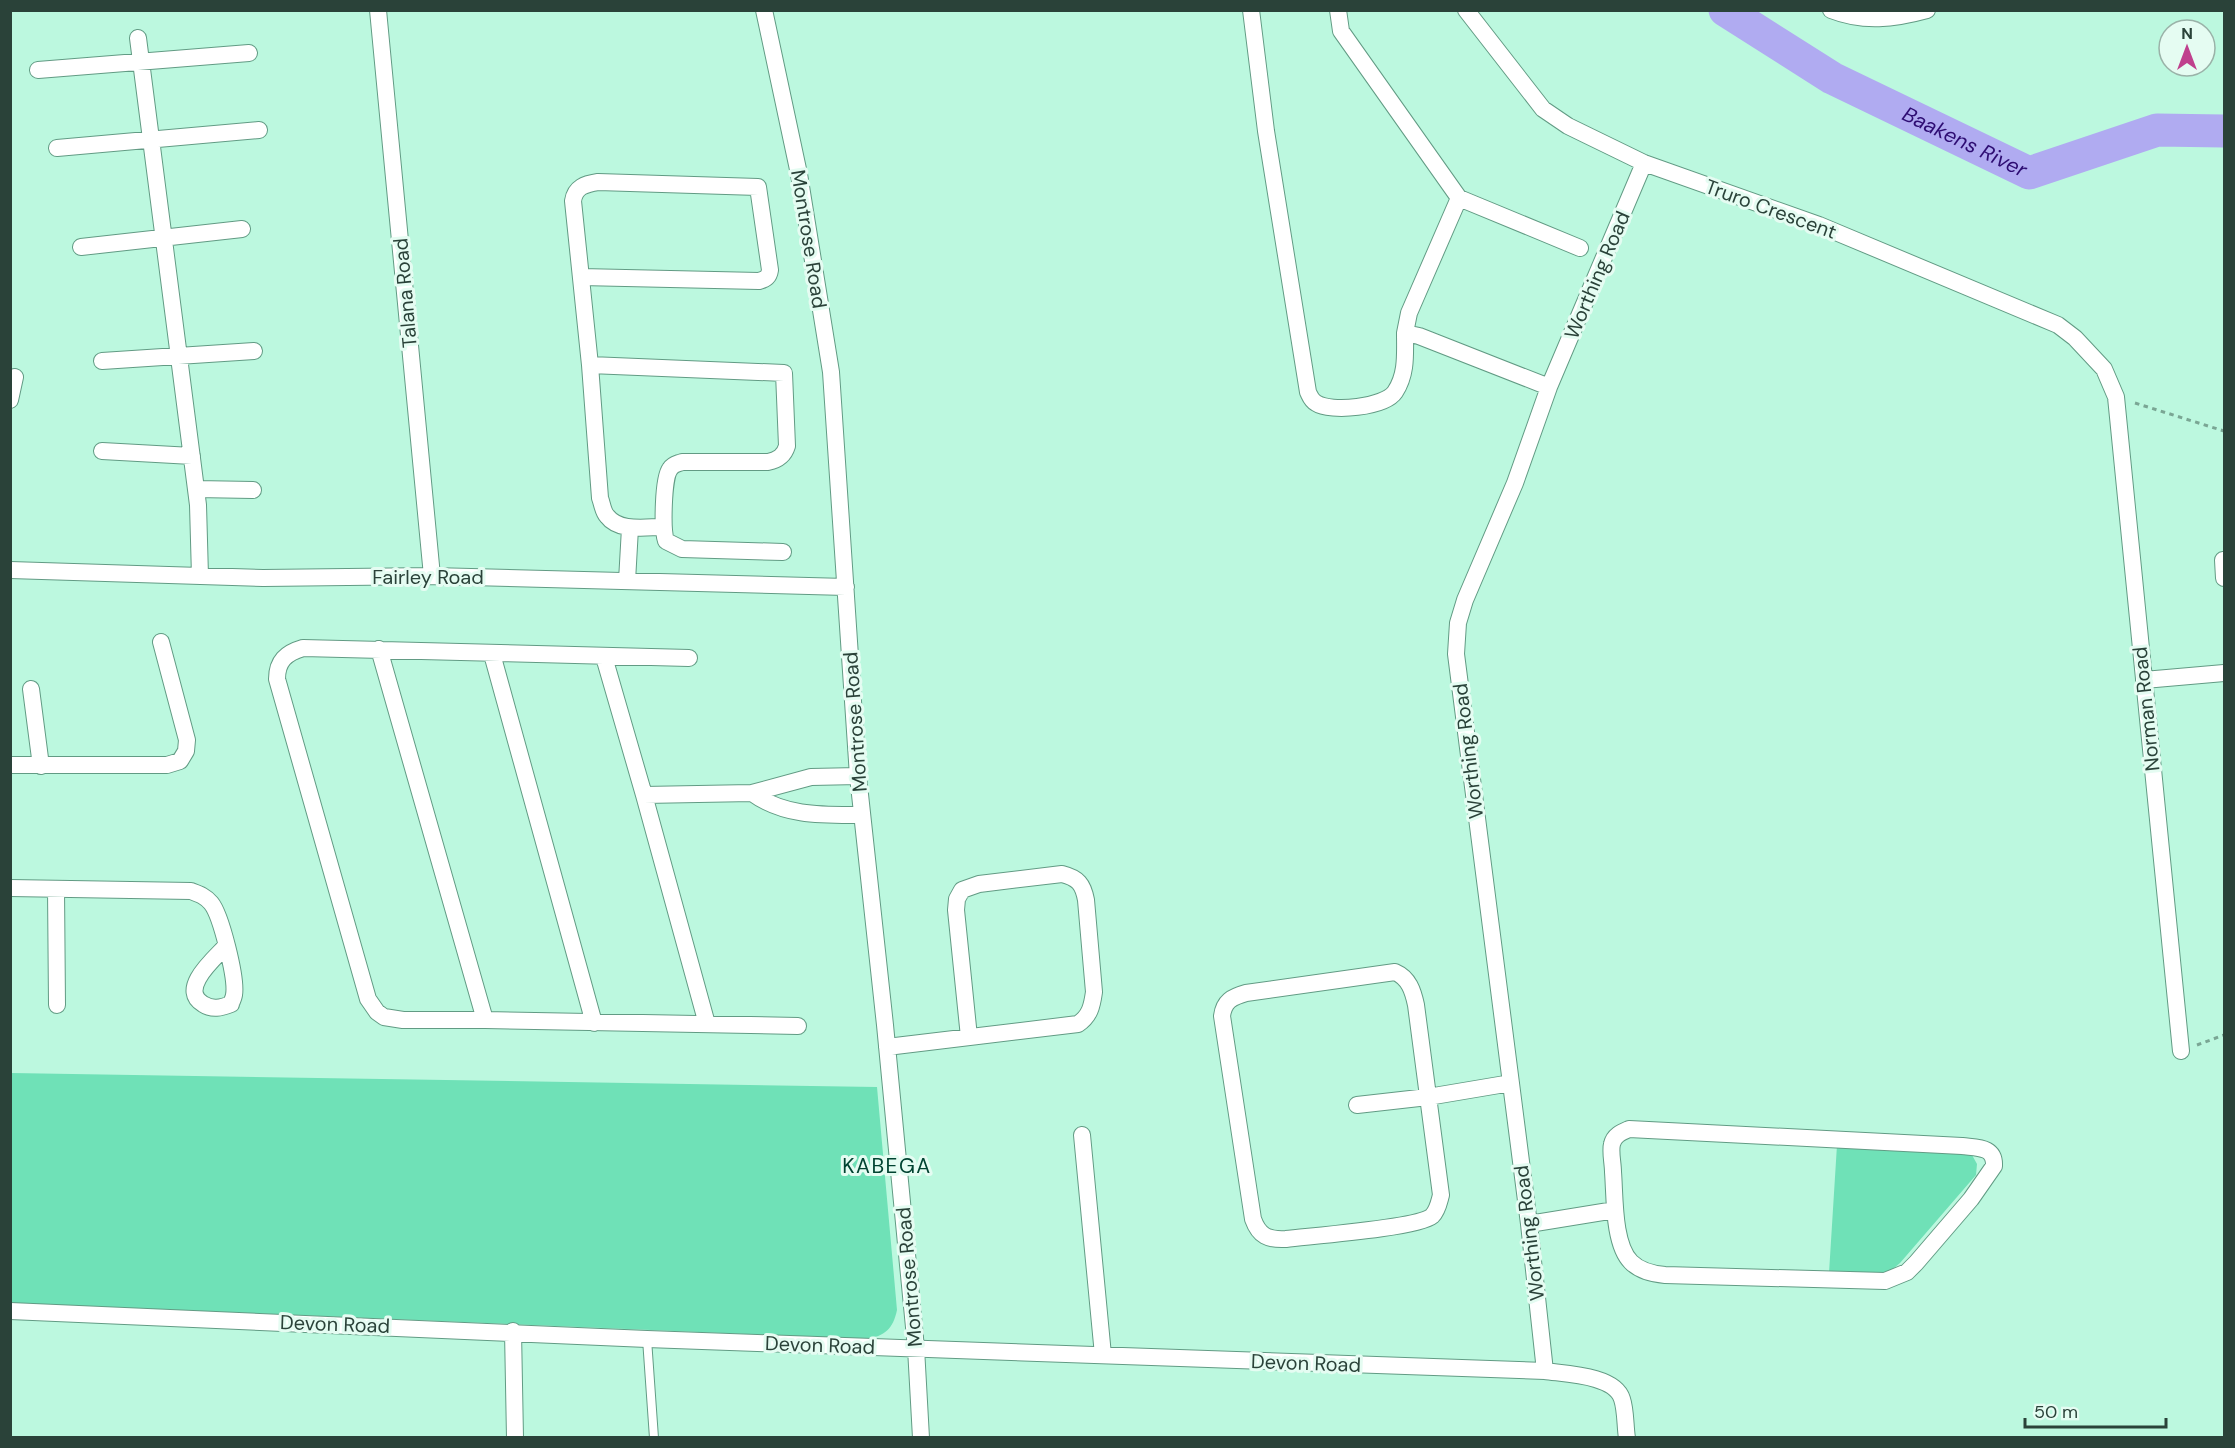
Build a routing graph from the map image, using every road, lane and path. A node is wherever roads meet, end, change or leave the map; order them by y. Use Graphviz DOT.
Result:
graph roads {
  1 [pos="378,10"];
  2 [pos="764,10"];
  3 [pos="1251,10"];
  4 [pos="1338,10"];
  5 [pos="1466,10"];
  6 [pos="1831,10"];
  7 [pos="1927,10"];
  8 [pos="138,38"];
  9 [pos="249,53"];
  10 [pos="142,62"];
  11 [pos="38,70"];
  12 [pos="259,130"];
  13 [pos="151,140"];
  14 [pos="57,148"];
  15 [pos="1644,163"];
  16 [pos="1459,198"];
  17 [pos="243,229"];
  18 [pos="164,238"];
  19 [pos="81,247"];
  20 [pos="1580,248"];
  21 [pos="581,277"];
  22 [pos="1405,333"];
  23 [pos="254,351"];
  24 [pos="179,356"];
  25 [pos="102,361"];
  26 [pos="590,365"];
  27 [pos="2104,369"];
  28 [pos="15,377"];
  29 [pos="1549,387"];
  30 [pos="2116,397"];
  31 [pos="10,400"];
  32 [pos="2224,431"];
  33 [pos="102,451"];
  34 [pos="192,456"];
  35 [pos="196,489"];
  36 [pos="253,490"];
  37 [pos="663,527"];
  38 [pos="630,528"];
  39 [pos="783,552"];
  40 [pos="2223,560"];
  41 [pos="10,570"];
  42 [pos="200,576"];
  43 [pos="432,576"];
  44 [pos="2224,578"];
  45 [pos="627,580"];
  46 [pos="846,587"];
  47 [pos="160,642"];
  48 [pos="379,649"];
  49 [pos="492,654"];
  50 [pos="604,657"];
  51 [pos="690,658"];
  52 [pos="2224,673"];
  53 [pos="2144,680"];
  54 [pos="31,688"];
  55 [pos="10,765"];
  56 [pos="41,766"];
  57 [pos="858,776"];
  58 [pos="752,793"];
  59 [pos="644,795"];
  60 [pos="862,815"];
  61 [pos="10,888"];
  62 [pos="56,889"];
  63 [pos="226,945"];
  64 [pos="57,1005"];
  65 [pos="485,1020"];
  66 [pos="594,1023"];
  67 [pos="707,1024"];
  68 [pos="798,1026"];
  69 [pos="2224,1035"];
  70 [pos="969,1037"];
  71 [pos="887,1047"];
  72 [pos="2181,1051"];
  73 [pos="1511,1083"];
  74 [pos="1428,1097"];
  75 [pos="1357,1105"];
  76 [pos="1082,1135"];
  77 [pos="1615,1210"];
  78 [pos="1529,1224"];
  79 [pos="10,1311"];
  80 [pos="513,1331"];
  81 [pos="647,1339"];
  82 [pos="916,1348"];
  83 [pos="1103,1355"];
  84 [pos="1545,1371"];
  85 [pos="515,1437"];
  86 [pos="654,1437"];
  87 [pos="921,1437"];
  88 [pos="1627,1437"];
  1 -- 43 [label="street, Talana Road"];
  2 -- 46 [label="street, Montrose Road"];
  3 -- 22 [label="street"];
  4 -- 16 [label="street"];
  5 -- 15 [label="street, Truro Crescent"];
  6 -- 7 [label="street"];
  8 -- 10 [label="street"];
  9 -- 10 [label="street"];
  10 -- 11 [label="street"];
  10 -- 13 [label="street"];
  12 -- 13 [label="street"];
  13 -- 14 [label="street"];
  13 -- 18 [label="street"];
  15 -- 27 [label="street, Truro Crescent"];
  15 -- 29 [label="street, Worthing Road"];
  16 -- 20 [label="street"];
  16 -- 22 [label="street"];
  17 -- 18 [label="street"];
  18 -- 19 [label="street"];
  18 -- 24 [label="street"];
  21 -- 21 [label="street"];
  21 -- 26 [label="street"];
  22 -- 29 [label="street"];
  23 -- 24 [label="street"];
  24 -- 25 [label="street"];
  24 -- 34 [label="street"];
  26 -- 37 [label="street"];
  26 -- 38 [label="street"];
  27 -- 30 [label="street, Norman Road"];
  28 -- 31 [label="street"];
  29 -- 73 [label="street, Worthing Road"];
  30 -- 32 [label="path"];
  30 -- 53 [label="street, Norman Road"];
  33 -- 34 [label="street"];
  34 -- 35 [label="street"];
  35 -- 36 [label="street"];
  35 -- 42 [label="street"];
  37 -- 38 [label="street"];
  37 -- 39 [label="street"];
  38 -- 45 [label="street"];
  40 -- 44 [label="street"];
  41 -- 42 [label="street, Fairley Road"];
  42 -- 43 [label="street, Fairley Road"];
  43 -- 45 [label="street, Fairley Road"];
  45 -- 46 [label="street, Fairley Road"];
  46 -- 57 [label="street, Montrose Road"];
  47 -- 56 [label="street"];
  48 -- 49 [label="street"];
  48 -- 65 [label="street"];
  48 -- 65 [label="street"];
  49 -- 50 [label="street"];
  49 -- 66 [label="street"];
  50 -- 51 [label="street"];
  50 -- 59 [label="street"];
  52 -- 53 [label="street"];
  53 -- 72 [label="street, Norman Road"];
  54 -- 56 [label="street"];
  55 -- 56 [label="street"];
  57 -- 58 [label="street"];
  57 -- 60 [label="street, Montrose Road"];
  58 -- 59 [label="street"];
  58 -- 60 [label="street"];
  59 -- 67 [label="street"];
  60 -- 71 [label="street, Montrose Road"];
  61 -- 62 [label="street"];
  62 -- 63 [label="street"];
  62 -- 64 [label="street"];
  65 -- 66 [label="street"];
  66 -- 67 [label="street"];
  67 -- 68 [label="street"];
  69 -- 72 [label="path"];
  70 -- 70 [label="street"];
  70 -- 71 [label="street"];
  71 -- 82 [label="street, Montrose Road"];
  73 -- 74 [label="street"];
  73 -- 78 [label="street, Worthing Road"];
  74 -- 74 [label="street"];
  74 -- 75 [label="street"];
  76 -- 83 [label="street"];
  77 -- 77 [label="street"];
  77 -- 78 [label="street"];
  78 -- 84 [label="street, Worthing Road"];
  79 -- 80 [label="street, Devon Road"];
  80 -- 81 [label="street, Devon Road"];
  80 -- 85 [label="street"];
  81 -- 82 [label="street, Devon Road"];
  81 -- 86 [label="lane"];
  82 -- 83 [label="street, Devon Road"];
  82 -- 87 [label="street, Montrose Road"];
  83 -- 84 [label="street, Devon Road"];
  84 -- 88 [label="street, Devon Road"];
}
